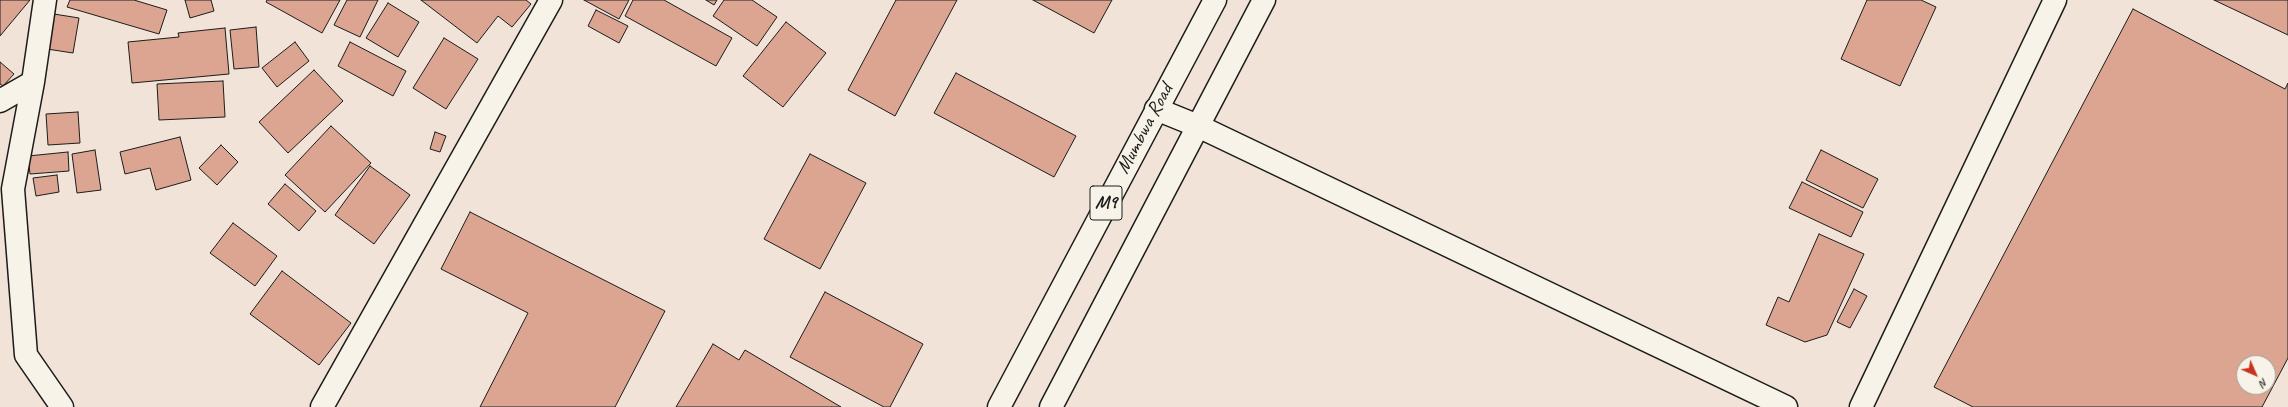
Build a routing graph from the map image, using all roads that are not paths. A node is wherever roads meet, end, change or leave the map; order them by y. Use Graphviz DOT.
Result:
graph roads {
  1 [pos="45,0"];
  2 [pos="551,0"];
  3 [pos="1215,0"];
  4 [pos="1264,0"];
  5 [pos="2055,0"];
  6 [pos="33,82"];
  7 [pos="0,101"];
  8 [pos="1156,109"];
  9 [pos="1198,126"];
  10 [pos="62,407"];
  11 [pos="322,407"];
  12 [pos="999,407"];
  13 [pos="1051,407"];
  14 [pos="1786,407"];
  15 [pos="1861,407"];
  1 -- 6 [label="street"];
  2 -- 11 [label="street"];
  3 -- 8 [label="street, Mumbwa Road / M9"];
  4 -- 9 [label="street, M9"];
  5 -- 15 [label="street"];
  6 -- 7 [label="street"];
  6 -- 10 [label="street"];
  8 -- 9 [label="street"];
  8 -- 12 [label="street, Mumbwa Road / M9"];
  9 -- 13 [label="street, M9"];
  9 -- 14 [label="street"];
}
